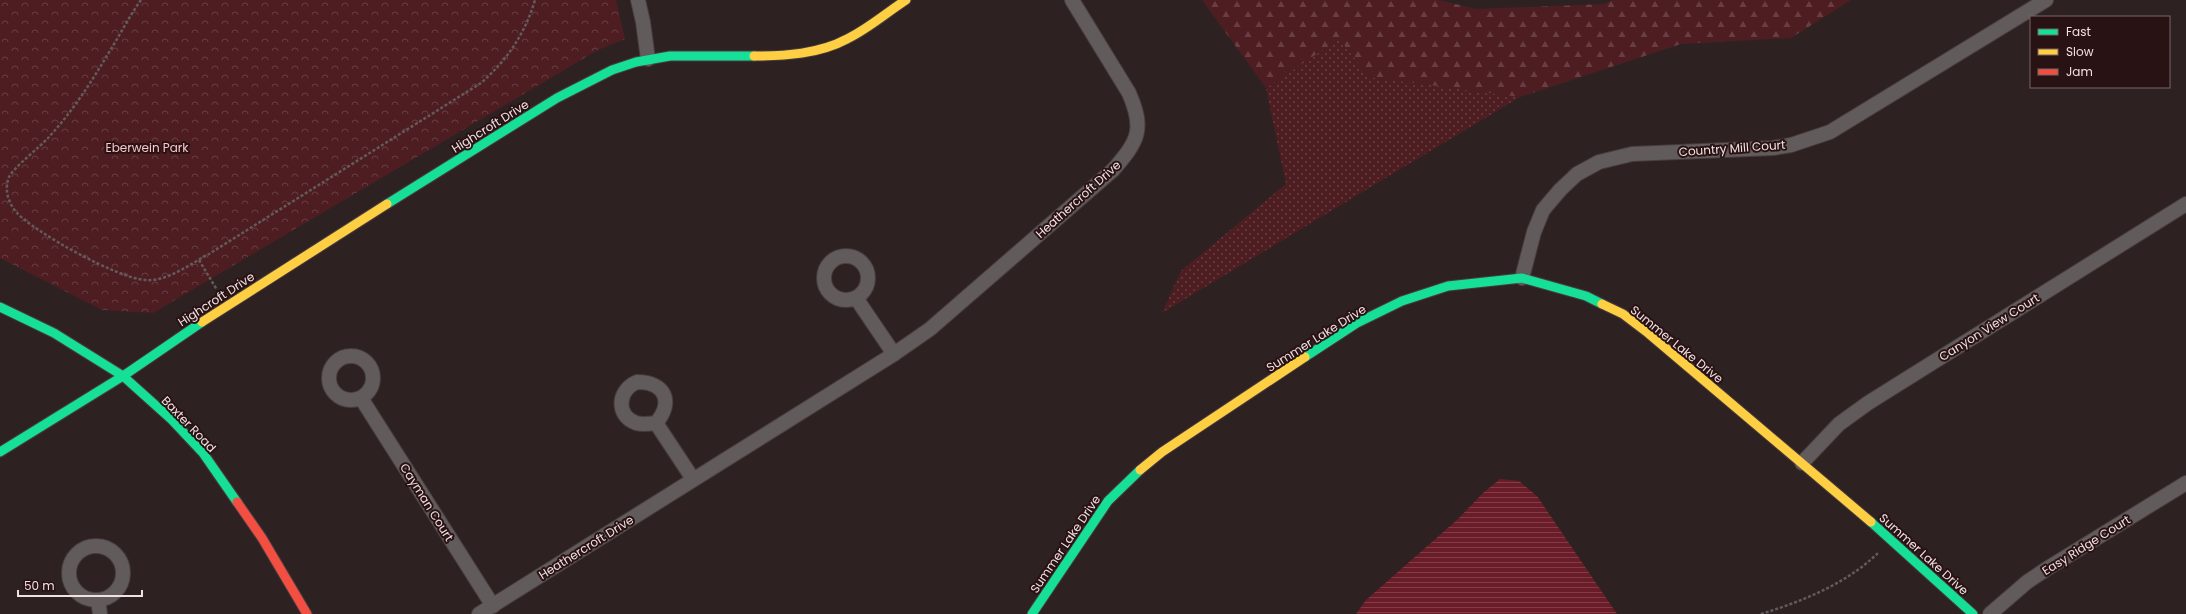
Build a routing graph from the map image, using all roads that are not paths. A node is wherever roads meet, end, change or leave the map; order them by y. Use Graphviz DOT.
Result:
graph roads {
  1 [pos="638,0"];
  2 [pos="906,0"];
  3 [pos="1072,0"];
  4 [pos="2046,0"];
  5 [pos="648,59"];
  6 [pos="2186,204"];
  7 [pos="1522,278"];
  8 [pos="856,298"];
  9 [pos="0,307"];
  10 [pos="894,354"];
  11 [pos="123,376"];
  12 [pos="361,398"];
  13 [pos="656,423"];
  14 [pos="0,452"];
  15 [pos="1802,463"];
  16 [pos="693,479"];
  17 [pos="2186,482"];
  18 [pos="493,606"];
  19 [pos="307,614"];
  20 [pos="479,614"];
  21 [pos="1032,614"];
  22 [pos="1973,614"];
  23 [pos="1990,614"];
  1 -- 5 [label="street"];
  2 -- 5 [label="street, Highcroft Drive"];
  3 -- 10 [label="street, Heathercroft Drive"];
  4 -- 7 [label="street, Country Mill Court"];
  5 -- 11 [label="street, Highcroft Drive"];
  6 -- 15 [label="street, Canyon View Court"];
  7 -- 15 [label="street, Summer Lake Drive"];
  7 -- 21 [label="street, Summer Lake Drive"];
  8 -- 10 [label="street"];
  9 -- 11 [label="street, Baxter Road"];
  10 -- 16 [label="street, Heathercroft Drive"];
  11 -- 14 [label="street, Highcroft Drive"];
  11 -- 19 [label="street, Baxter Road"];
  12 -- 18 [label="street, Cayman Court"];
  13 -- 16 [label="street"];
  15 -- 22 [label="street, Summer Lake Drive"];
  16 -- 18 [label="street, Heathercroft Drive"];
  17 -- 23 [label="street, Easy Ridge Court"];
  18 -- 20 [label="street, Heathercroft Drive"];
}
